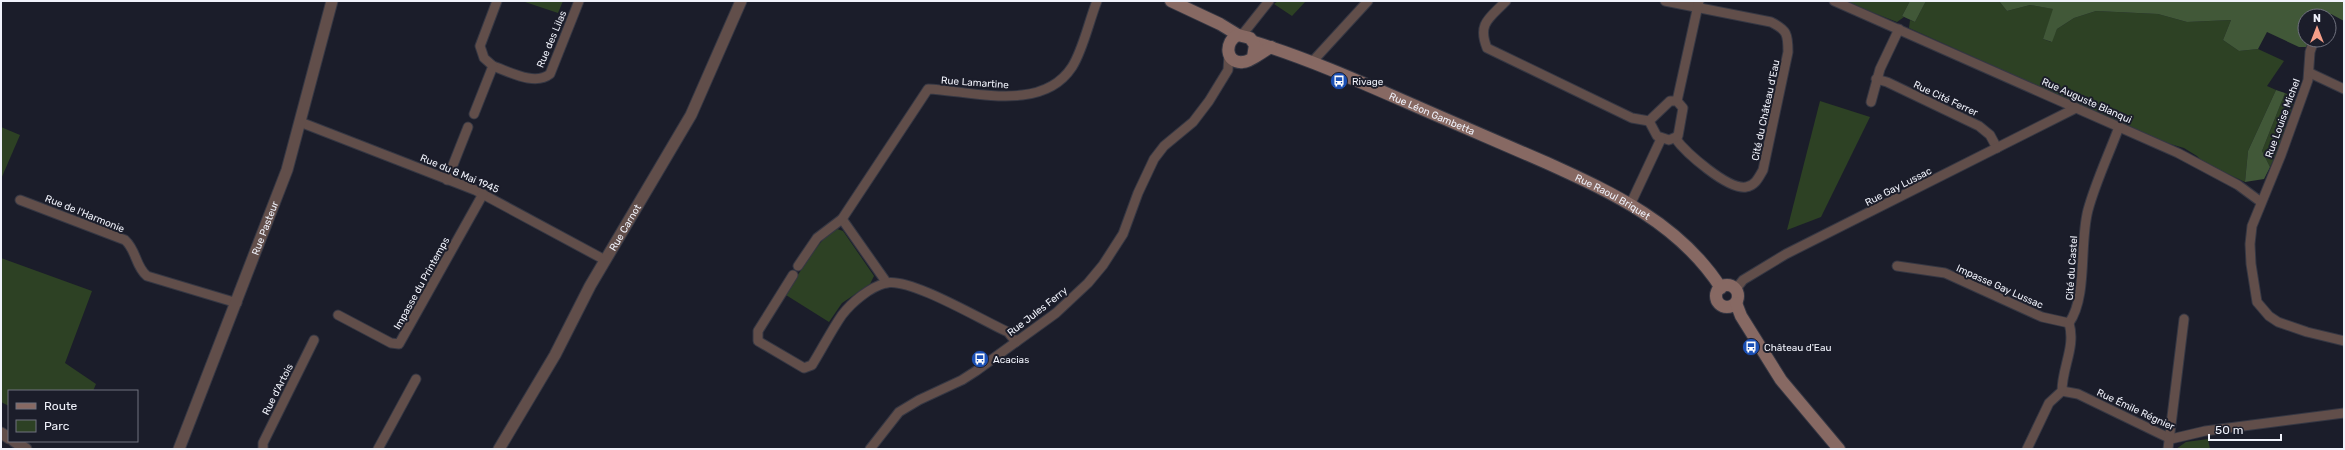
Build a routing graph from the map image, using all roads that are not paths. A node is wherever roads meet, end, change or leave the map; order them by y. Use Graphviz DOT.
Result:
graph roads {
  1 [pos="332,1"];
  2 [pos="497,1"];
  3 [pos="579,1"];
  4 [pos="741,1"];
  5 [pos="1097,1"];
  6 [pos="1171,1"];
  7 [pos="1269,1"];
  8 [pos="1368,1"];
  9 [pos="1506,1"];
  10 [pos="1665,1"];
  11 [pos="1834,1"];
  12 [pos="1698,5"];
  13 [pos="1220,24"];
  14 [pos="1899,29"];
  15 [pos="1246,35"];
  16 [pos="1271,47"];
  17 [pos="2311,48"];
  18 [pos="1228,51"];
  19 [pos="1253,57"];
  20 [pos="1312,62"];
  21 [pos="1242,63"];
  22 [pos="492,66"];
  23 [pos="1228,70"];
  24 [pos="2310,73"];
  25 [pos="1876,79"];
  26 [pos="2344,89"];
  27 [pos="1677,100"];
  28 [pos="1871,102"];
  29 [pos="2076,108"];
  30 [pos="474,114"];
  31 [pos="1649,121"];
  32 [pos="300,122"];
  33 [pos="2119,126"];
  34 [pos="468,127"];
  35 [pos="1483,135"];
  36 [pos="1675,138"];
  37 [pos="1661,139"];
  38 [pos="1996,148"];
  39 [pos="448,180"];
  40 [pos="483,194"];
  41 [pos="20,200"];
  42 [pos="2261,202"];
  43 [pos="1630,204"];
  44 [pos="842,219"];
  45 [pos="605,260"];
  46 [pos="798,266"];
  47 [pos="1897,266"];
  48 [pos="793,275"];
  49 [pos="887,282"];
  50 [pos="1721,288"];
  51 [pos="1736,289"];
  52 [pos="237,303"];
  53 [pos="1736,303"];
  54 [pos="338,315"];
  55 [pos="2184,319"];
  56 [pos="2070,323"];
  57 [pos="314,340"];
  58 [pos="2344,341"];
  59 [pos="1016,342"];
  60 [pos="416,379"];
  61 [pos="2062,391"];
  62 [pos="2344,413"];
  63 [pos="2171,439"];
  64 [pos="16,442"];
  65 [pos="26,449"];
  66 [pos="179,449"];
  67 [pos="263,449"];
  68 [pos="378,449"];
  69 [pos="499,449"];
  70 [pos="870,449"];
  71 [pos="1839,449"];
  72 [pos="2027,449"];
  73 [pos="2168,449"];
  1 -- 32 [label="street, Rue Pasteur"];
  2 -- 22 [label="street"];
  3 -- 22 [label="street, Rue des Lilas"];
  4 -- 45 [label="street, Rue Carnot"];
  5 -- 44 [label="street, Rue Lamartine"];
  6 -- 13 [label="main road, Rue Léon Gambetta"];
  7 -- 15 [label="street"];
  8 -- 20 [label="street"];
  9 -- 31 [label="street"];
  10 -- 12 [label="street, Cité du Château d'Eau"];
  11 -- 14 [label="street, Rue Auguste Blanqui"];
  12 -- 27 [label="street"];
  12 -- 36 [label="street, Cité du Château d'Eau"];
  13 -- 15 [label="main road, Rue Léon Gambetta"];
  13 -- 18 [label="main road"];
  14 -- 25 [label="street"];
  14 -- 29 [label="street, Rue Auguste Blanqui"];
  15 -- 16 [label="main road, Rue Léon Gambetta"];
  15 -- 18 [label="main road"];
  15 -- 19 [label="main road"];
  16 -- 19 [label="main road"];
  16 -- 20 [label="main road, Rue Léon Gambetta"];
  17 -- 24 [label="street, Rue Louise Michel"];
  18 -- 21 [label="main road"];
  18 -- 23 [label="street, Rue Jules Ferry"];
  19 -- 21 [label="main road"];
  20 -- 35 [label="main road, Rue Léon Gambetta"];
  21 -- 23 [label="street"];
  22 -- 30 [label="street"];
  23 -- 59 [label="street, Rue Jules Ferry"];
  24 -- 26 [label="street"];
  24 -- 42 [label="street, Rue Louise Michel"];
  25 -- 28 [label="street"];
  25 -- 38 [label="street, Rue Cité Ferrer"];
  27 -- 31 [label="street"];
  27 -- 36 [label="street"];
  29 -- 33 [label="street, Rue Auguste Blanqui"];
  29 -- 38 [label="street, Rue Gay Lussac"];
  31 -- 37 [label="street"];
  32 -- 39 [label="street, Rue du 8 Mai 1945"];
  32 -- 52 [label="street, Rue Pasteur"];
  33 -- 42 [label="street, Rue Auguste Blanqui"];
  33 -- 56 [label="street, Cité du Castel"];
  34 -- 39 [label="street"];
  35 -- 43 [label="main road, Rue Raoul Briquet"];
  36 -- 37 [label="street"];
  37 -- 43 [label="street"];
  38 -- 51 [label="street, Rue Gay Lussac"];
  39 -- 40 [label="street, Rue du 8 Mai 1945"];
  40 -- 45 [label="street, Rue du 8 Mai 1945"];
  40 -- 54 [label="street, Impasse du Printemps"];
  41 -- 52 [label="street, Rue de l'Harmonie"];
  42 -- 58 [label="street, Rue Louise Michel"];
  43 -- 50 [label="main road, Rue Raoul Briquet"];
  44 -- 46 [label="street"];
  44 -- 49 [label="street"];
  45 -- 69 [label="street, Rue Carnot"];
  47 -- 56 [label="street, Impasse Gay Lussac"];
  48 -- 49 [label="street"];
  49 -- 59 [label="street"];
  50 -- 51 [label="main road"];
  50 -- 53 [label="main road"];
  51 -- 53 [label="main road"];
  52 -- 66 [label="street, Rue Pasteur"];
  53 -- 71 [label="main road"];
  55 -- 63 [label="street"];
  56 -- 61 [label="street, Cité du Castel"];
  57 -- 67 [label="street, Rue d'Artois"];
  59 -- 70 [label="street, Rue Jules Ferry"];
  60 -- 68 [label="street"];
  61 -- 63 [label="street, Rue Émile Régnier"];
  61 -- 72 [label="street"];
  62 -- 63 [label="street, Rue Émile Régnier"];
  63 -- 73 [label="street"];
  64 -- 65 [label="street"];
}
